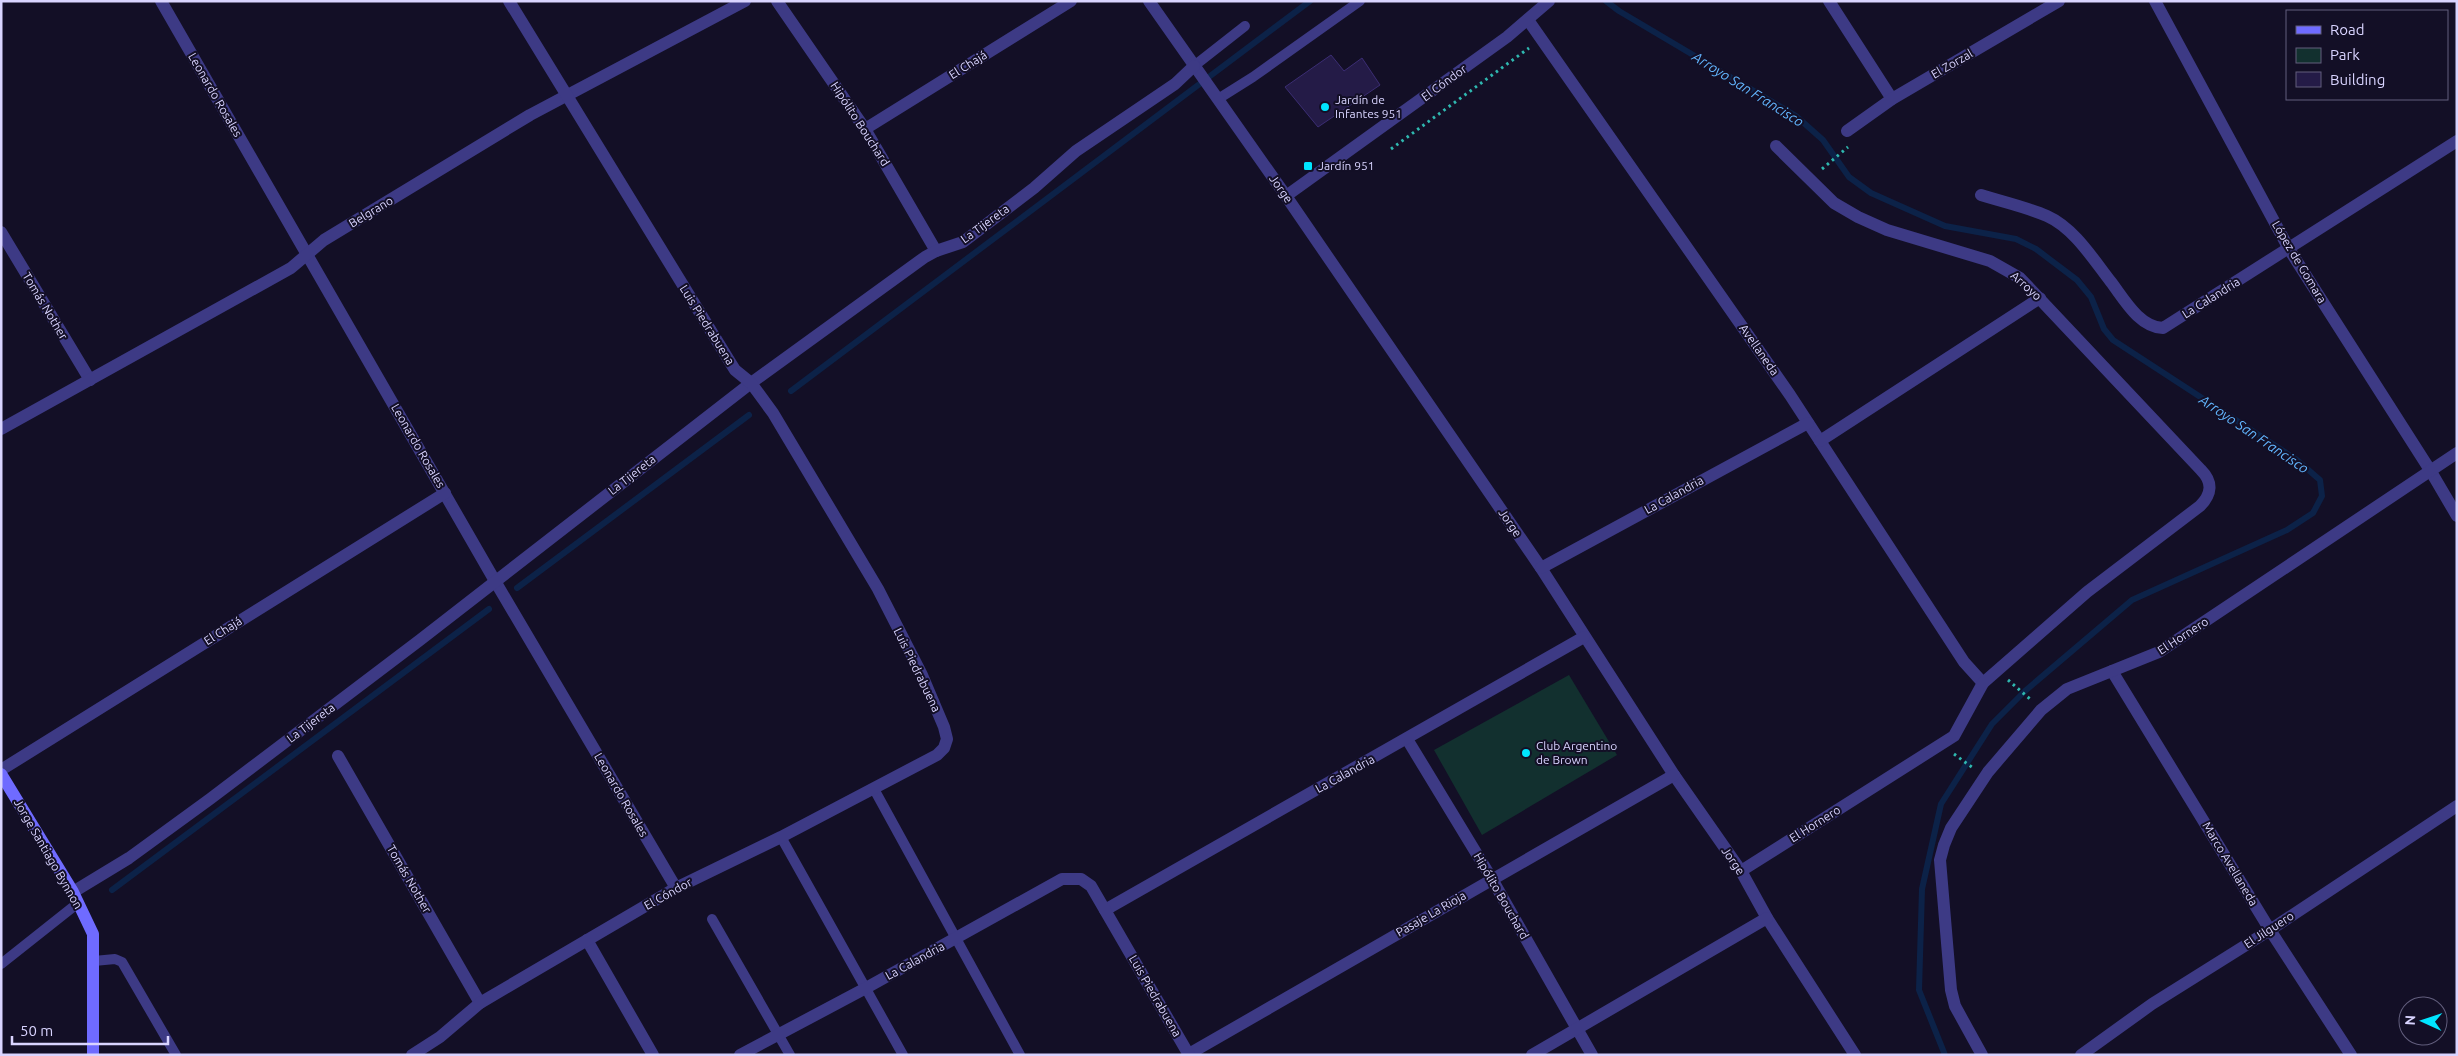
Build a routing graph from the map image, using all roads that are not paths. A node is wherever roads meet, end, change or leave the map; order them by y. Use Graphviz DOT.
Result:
graph roads {
  1 [pos="161,1"];
  2 [pos="509,1"];
  3 [pos="745,1"];
  4 [pos="777,1"];
  5 [pos="1070,1"];
  6 [pos="1149,1"];
  7 [pos="1360,1"];
  8 [pos="1829,1"];
  9 [pos="2059,1"];
  10 [pos="2154,1"];
  11 [pos="1548,2"];
  12 [pos="1528,20"];
  13 [pos="1245,26"];
  14 [pos="1197,70"];
  15 [pos="1215,94"];
  16 [pos="566,96"];
  17 [pos="1892,99"];
  18 [pos="865,129"];
  19 [pos="1847,131"];
  20 [pos="2457,141"];
  21 [pos="1776,146"];
  22 [pos="1981,195"];
  23 [pos="1286,196"];
  24 [pos="1,232"];
  25 [pos="2288,249"];
  26 [pos="936,251"];
  27 [pos="308,255"];
  28 [pos="2040,298"];
  29 [pos="90,380"];
  30 [pos="751,383"];
  31 [pos="1808,422"];
  32 [pos="1,429"];
  33 [pos="1820,441"];
  34 [pos="2457,454"];
  35 [pos="2430,470"];
  36 [pos="2208,476"];
  37 [pos="444,493"];
  38 [pos="2457,516"];
  39 [pos="1540,568"];
  40 [pos="495,581"];
  41 [pos="1584,637"];
  42 [pos="2112,671"];
  43 [pos="1983,683"];
  44 [pos="1407,739"];
  45 [pos="937,755"];
  46 [pos="338,756"];
  47 [pos="1,770"];
  48 [pos="1,774"];
  49 [pos="1674,775"];
  50 [pos="874,789"];
  51 [pos="2457,806"];
  52 [pos="781,837"];
  53 [pos="1740,871"];
  54 [pos="1492,879"];
  55 [pos="1091,886"];
  56 [pos="676,888"];
  57 [pos="76,898"];
  58 [pos="1105,910"];
  59 [pos="1767,918"];
  60 [pos="712,919"];
  61 [pos="2270,930"];
  62 [pos="955,939"];
  63 [pos="587,940"];
  64 [pos="94,961"];
  65 [pos="1,964"];
  66 [pos="866,988"];
  67 [pos="480,1003"];
  68 [pos="1577,1029"];
  69 [pos="778,1034"];
  70 [pos="433,1050"];
  71 [pos="1189,1054"];
  72 [pos="93,1055"];
  73 [pos="176,1055"];
  74 [pos="412,1055"];
  75 [pos="653,1055"];
  76 [pos="740,1055"];
  77 [pos="790,1055"];
  78 [pos="903,1055"];
  79 [pos="1020,1055"];
  80 [pos="1532,1055"];
  81 [pos="1592,1055"];
  82 [pos="1854,1055"];
  83 [pos="1982,1055"];
  84 [pos="2081,1055"];
  85 [pos="2351,1055"];
  1 -- 27 [label="street, Leonardo Rosales"];
  2 -- 16 [label="street, Luis Piedrabuena"];
  3 -- 16 [label="street, Belgrano"];
  4 -- 18 [label="street, Hipólito Bouchard"];
  5 -- 18 [label="street, El Chajá"];
  6 -- 14 [label="street, Jorge"];
  7 -- 15 [label="lane"];
  8 -- 17 [label="street"];
  9 -- 17 [label="street, El Zorzal"];
  10 -- 25 [label="street, López de Gomara"];
  11 -- 12 [label="street, El Cóndor"];
  12 -- 23 [label="street, El Cóndor"];
  12 -- 31 [label="street, Avellaneda"];
  13 -- 14 [label="lane"];
  14 -- 15 [label="street, Jorge"];
  14 -- 26 [label="street, La Tijereta"];
  15 -- 23 [label="street, Jorge"];
  16 -- 27 [label="street, Belgrano"];
  16 -- 30 [label="street, Luis Piedrabuena"];
  17 -- 19 [label="street, El Zorzal"];
  18 -- 26 [label="street, Hipólito Bouchard"];
  20 -- 25 [label="street, La Calandria"];
  21 -- 28 [label="street, Arroyo"];
  22 -- 25 [label="street, La Calandria"];
  23 -- 39 [label="street, Jorge"];
  24 -- 29 [label="street, Tomás Nother"];
  25 -- 35 [label="street, López de Gomara"];
  26 -- 30 [label="street, La Tijereta"];
  27 -- 29 [label="street, Belgrano"];
  27 -- 37 [label="street, Leonardo Rosales"];
  28 -- 33 [label="street"];
  28 -- 36 [label="street, Arroyo"];
  29 -- 32 [label="street, Belgrano"];
  30 -- 40 [label="street, La Tijereta"];
  30 -- 45 [label="street, Luis Piedrabuena"];
  31 -- 33 [label="street, Avellaneda"];
  31 -- 39 [label="street, La Calandria"];
  33 -- 43 [label="street, Avellaneda"];
  34 -- 35 [label="street, El Hornero"];
  35 -- 38 [label="street, López de Gomara"];
  35 -- 42 [label="street, El Hornero"];
  36 -- 43 [label="street, El Hornero"];
  37 -- 40 [label="street, Leonardo Rosales"];
  37 -- 47 [label="street, El Chajá"];
  39 -- 41 [label="street, Jorge"];
  40 -- 56 [label="street, Leonardo Rosales"];
  40 -- 57 [label="street, La Tijereta"];
  41 -- 44 [label="street, La Calandria"];
  41 -- 49 [label="street, Jorge"];
  42 -- 61 [label="street, Marco Avellaneda"];
  42 -- 83 [label="street, El Hornero"];
  43 -- 53 [label="street, El Hornero"];
  44 -- 54 [label="street, Hipólito Bouchard"];
  44 -- 58 [label="street, La Calandria"];
  45 -- 50 [label="street, El Cóndor"];
  46 -- 67 [label="street, Tomás Nother"];
  48 -- 57 [label="street, Jorge Santiago Bynnon"];
  49 -- 53 [label="street, Jorge"];
  49 -- 54 [label="street, Pasaje La Rioja"];
  50 -- 52 [label="street, El Cóndor"];
  50 -- 62 [label="lane"];
  51 -- 61 [label="street, El Jilguero"];
  52 -- 56 [label="street, El Cóndor"];
  52 -- 66 [label="lane"];
  53 -- 59 [label="street, Jorge"];
  54 -- 68 [label="street, Hipólito Bouchard"];
  54 -- 71 [label="street, Pasaje La Rioja"];
  55 -- 58 [label="street, Luis Piedrabuena"];
  55 -- 62 [label="street, La Calandria"];
  56 -- 63 [label="street, El Cóndor"];
  57 -- 64 [label="street, Jorge Santiago Bynnon"];
  57 -- 65 [label="lane"];
  58 -- 71 [label="street, Luis Piedrabuena"];
  59 -- 68 [label="street"];
  59 -- 82 [label="street, Jorge"];
  60 -- 69 [label="lane"];
  61 -- 84 [label="street, El Jilguero"];
  61 -- 85 [label="street, Marco Avellaneda"];
  62 -- 66 [label="street, La Calandria"];
  62 -- 79 [label="lane"];
  63 -- 67 [label="street, El Cóndor"];
  63 -- 75 [label="street"];
  64 -- 72 [label="street, Jorge Santiago Bynnon"];
  64 -- 73 [label="lane"];
  66 -- 69 [label="street, La Calandria"];
  66 -- 78 [label="lane"];
  67 -- 70 [label="street, El Cóndor"];
  68 -- 80 [label="street"];
  68 -- 81 [label="street, Hipólito Bouchard"];
  69 -- 76 [label="street, La Calandria"];
  69 -- 77 [label="lane"];
  70 -- 74 [label="street, El Cóndor"];
}
